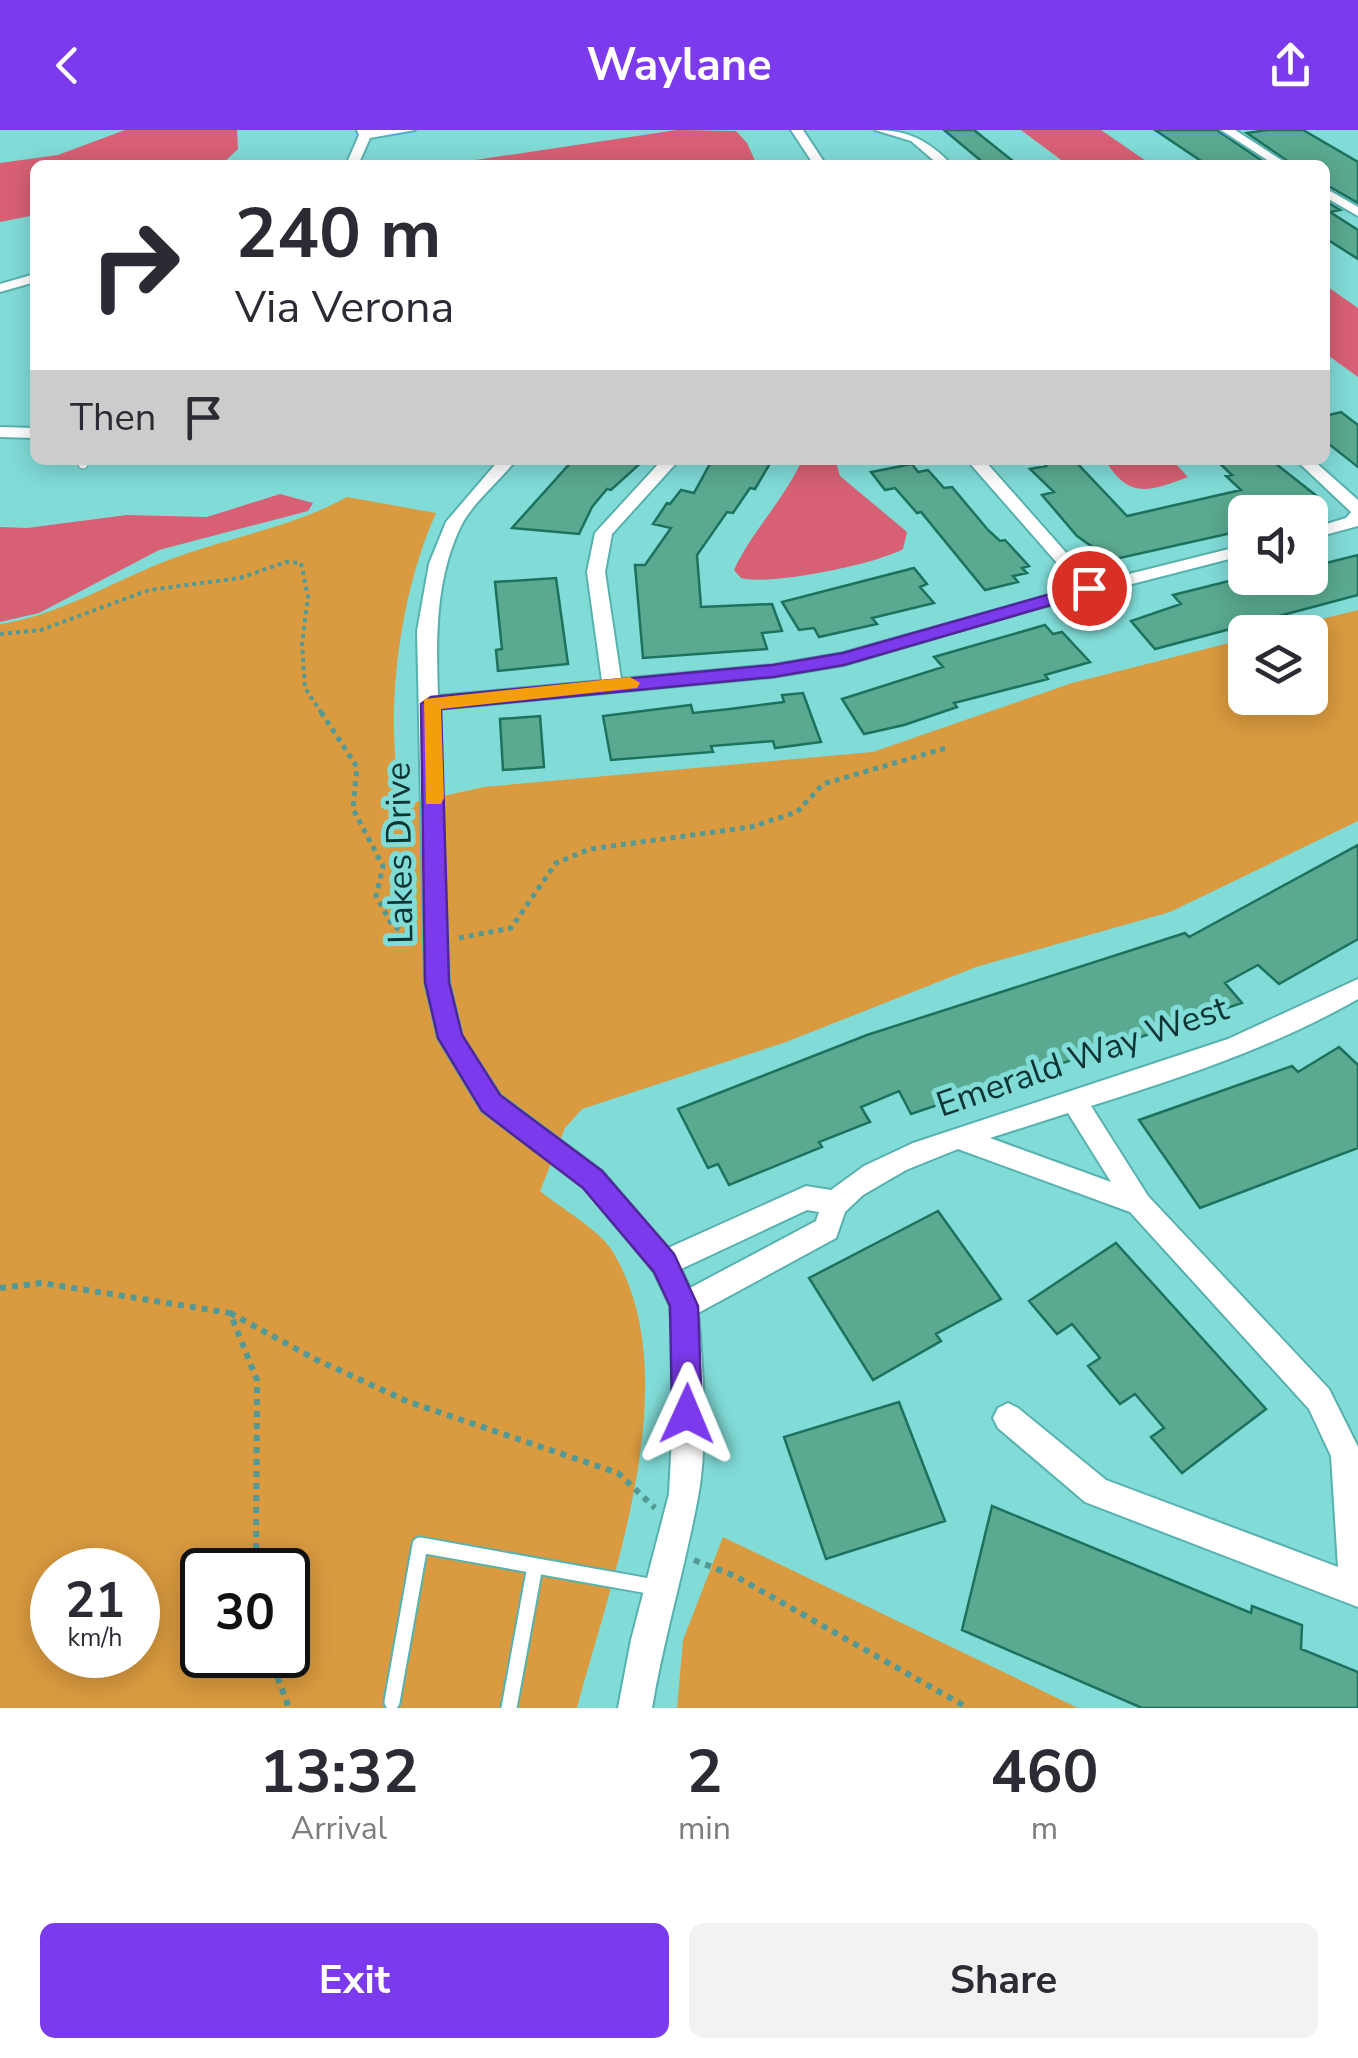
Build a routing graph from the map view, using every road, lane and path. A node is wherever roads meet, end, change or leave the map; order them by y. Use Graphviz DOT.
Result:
graph roads {
  1 [pos="409,130"];
  2 [pos="797,130"];
  3 [pos="881,130"];
  4 [pos="1227,130"];
  5 [pos="364,132"];
  6 [pos="354,160"];
  7 [pos="817,160"];
  8 [pos="940,160"];
  9 [pos="1274,160"];
  10 [pos="1330,195"];
  11 [pos="1358,212"];
  12 [pos="30,279"];
  13 [pos="0,288"];
  14 [pos="0,432"];
  15 [pos="30,434"];
  16 [pos="504,465"];
  17 [pos="666,465"];
  18 [pos="979,465"];
  19 [pos="1309,465"];
  20 [pos="1358,512"];
  21 [pos="1328,529"];
  22 [pos="1228,554"];
  23 [pos="1089,588"];
  24 [pos="612,684"];
  25 [pos="431,704"];
  26 [pos="1358,988"];
  27 [pos="1074,1100"];
  28 [pos="957,1138"];
  29 [pos="836,1203"];
  30 [pos="1139,1204"];
  31 [pos="664,1263"];
  32 [pos="0,1288"];
  33 [pos="684,1306"];
  34 [pos="230,1313"];
  35 [pos="1008,1418"];
  36 [pos="674,1534"];
  37 [pos="256,1548"];
  38 [pos="535,1566"];
  39 [pos="660,1588"];
  40 [pos="1356,1591"];
  41 [pos="278,1678"];
  42 [pos="392,1702"];
  43 [pos="289,1708"];
  44 [pos="509,1708"];
  45 [pos="634,1708"];
  46 [pos="968,1708"];
  1 -- 5 [label="street"];
  2 -- 7 [label="street"];
  3 -- 8 [label="street"];
  4 -- 9 [label="street"];
  5 -- 6 [label="street"];
  10 -- 11 [label="street"];
  12 -- 13 [label="street"];
  14 -- 15 [label="street"];
  16 -- 25 [label="street, Lakes Drive"];
  17 -- 24 [label="street"];
  18 -- 23 [label="street"];
  19 -- 20 [label="street"];
  20 -- 21 [label="street"];
  22 -- 23 [label="street"];
  23 -- 24 [label="street"];
  24 -- 25 [label="street"];
  25 -- 31 [label="street, Lakes Drive"];
  26 -- 27 [label="street, Emerald Way West"];
  27 -- 28 [label="street, Emerald Way West"];
  27 -- 30 [label="street"];
  28 -- 29 [label="street, Emerald Way West"];
  28 -- 30 [label="street"];
  29 -- 31 [label="street"];
  29 -- 33 [label="street, Emerald Way West"];
  30 -- 40 [label="street"];
  31 -- 33 [label="street, Lakes Drive"];
  32 -- 34 [label="path"];
  33 -- 36 [label="street, Lakes Drive"];
  34 -- 36 [label="path"];
  34 -- 37 [label="path"];
  35 -- 40 [label="street"];
  36 -- 39 [label="street, Lakes Drive"];
  36 -- 46 [label="path"];
  38 -- 39 [label="lane"];
  38 -- 42 [label="lane"];
  38 -- 44 [label="lane"];
  39 -- 45 [label="street, Lakes Drive"];
  41 -- 43 [label="path"];
}
